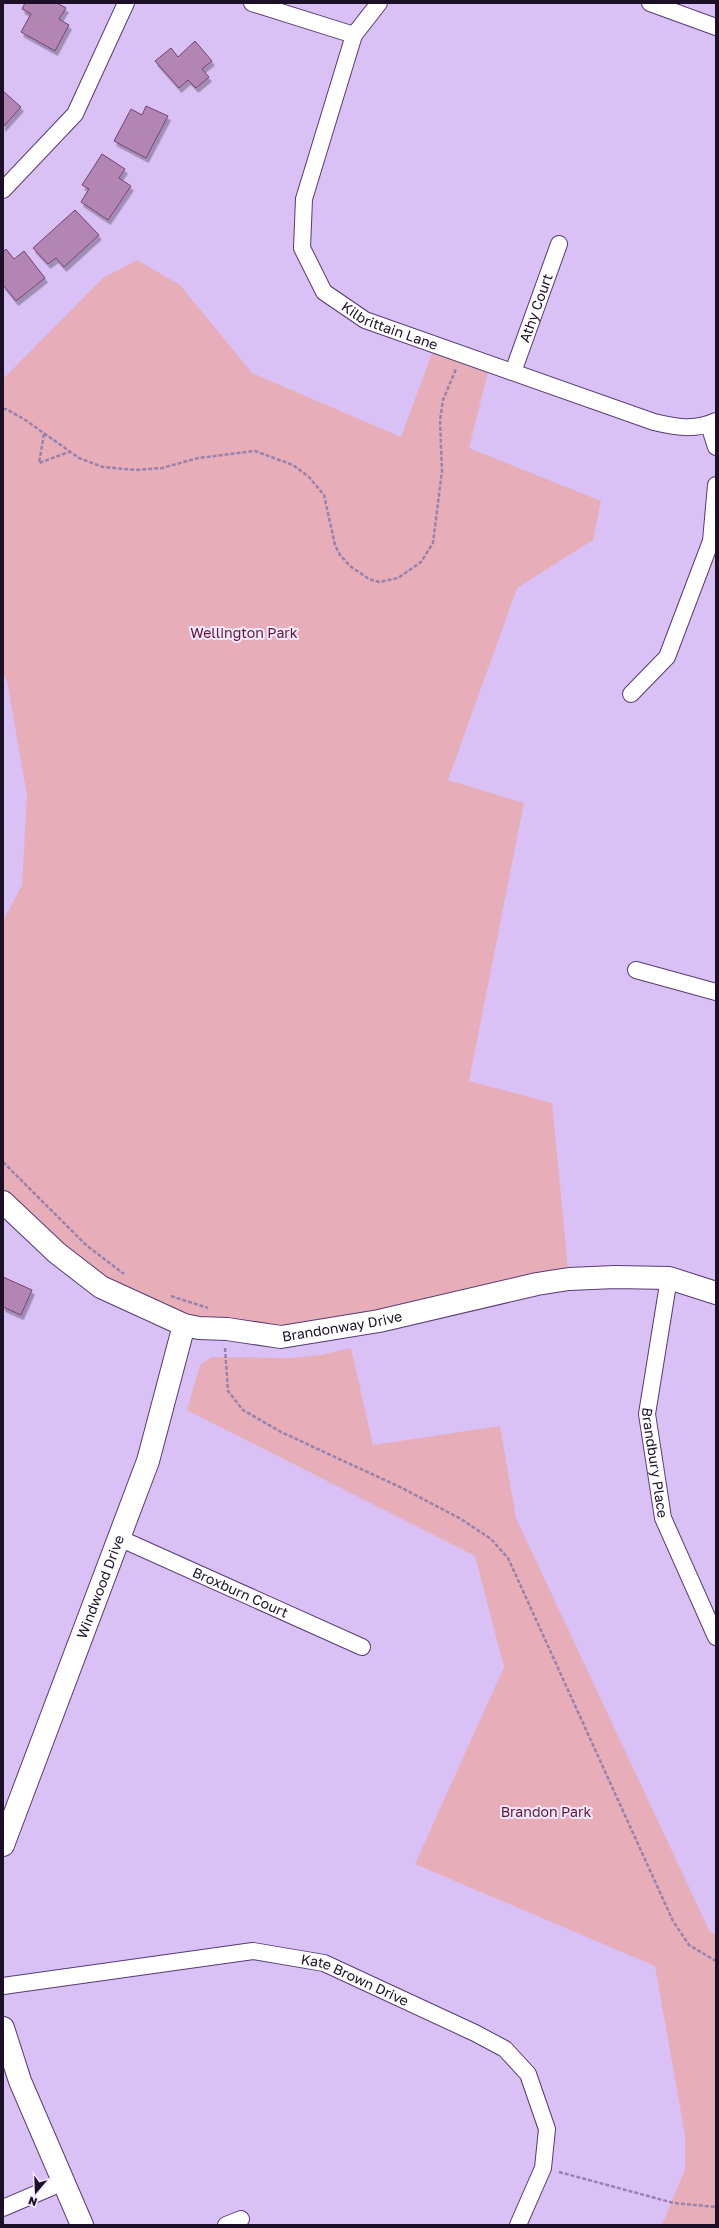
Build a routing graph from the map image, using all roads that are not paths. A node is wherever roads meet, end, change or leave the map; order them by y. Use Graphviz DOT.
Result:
graph roads {
  1 [pos="126,3"];
  2 [pos="252,3"];
  3 [pos="379,3"];
  4 [pos="650,3"];
  5 [pos="716,27"];
  6 [pos="354,35"];
  7 [pos="3,190"];
  8 [pos="559,244"];
  9 [pos="513,372"];
  10 [pos="712,423"];
  11 [pos="716,448"];
  12 [pos="716,485"];
  13 [pos="631,694"];
  14 [pos="636,970"];
  15 [pos="716,992"];
  16 [pos="3,1202"];
  17 [pos="669,1278"];
  18 [pos="716,1293"];
  19 [pos="184,1325"];
  20 [pos="120,1538"];
  21 [pos="716,1637"];
  22 [pos="362,1647"];
  23 [pos="8,1814"];
  24 [pos="3,1845"];
  25 [pos="3,1986"];
  26 [pos="3,2028"];
  27 [pos="64,2182"];
  28 [pos="3,2208"];
  29 [pos="82,2225"];
  30 [pos="518,2225"];
  1 -- 7 [label="street"];
  2 -- 6 [label="street"];
  3 -- 6 [label="street"];
  4 -- 5 [label="street"];
  6 -- 9 [label="street, Kilbrittain Lane"];
  8 -- 9 [label="street, Athy Court"];
  9 -- 10 [label="street, Kilbrittain Lane"];
  10 -- 11 [label="street"];
  12 -- 13 [label="street"];
  14 -- 15 [label="street"];
  16 -- 19 [label="street, Brandonway Drive"];
  17 -- 18 [label="street, Brandonway Drive"];
  17 -- 19 [label="street, Brandonway Drive"];
  17 -- 21 [label="street, Brandbury Place"];
  19 -- 20 [label="street, Windwood Drive"];
  20 -- 22 [label="street, Broxburn Court"];
  20 -- 23 [label="street, Windwood Drive"];
  23 -- 24 [label="street, Windwood Drive"];
  25 -- 30 [label="street, Kate Brown Drive"];
  26 -- 27 [label="street"];
  27 -- 28 [label="street"];
  27 -- 29 [label="street"];
}
